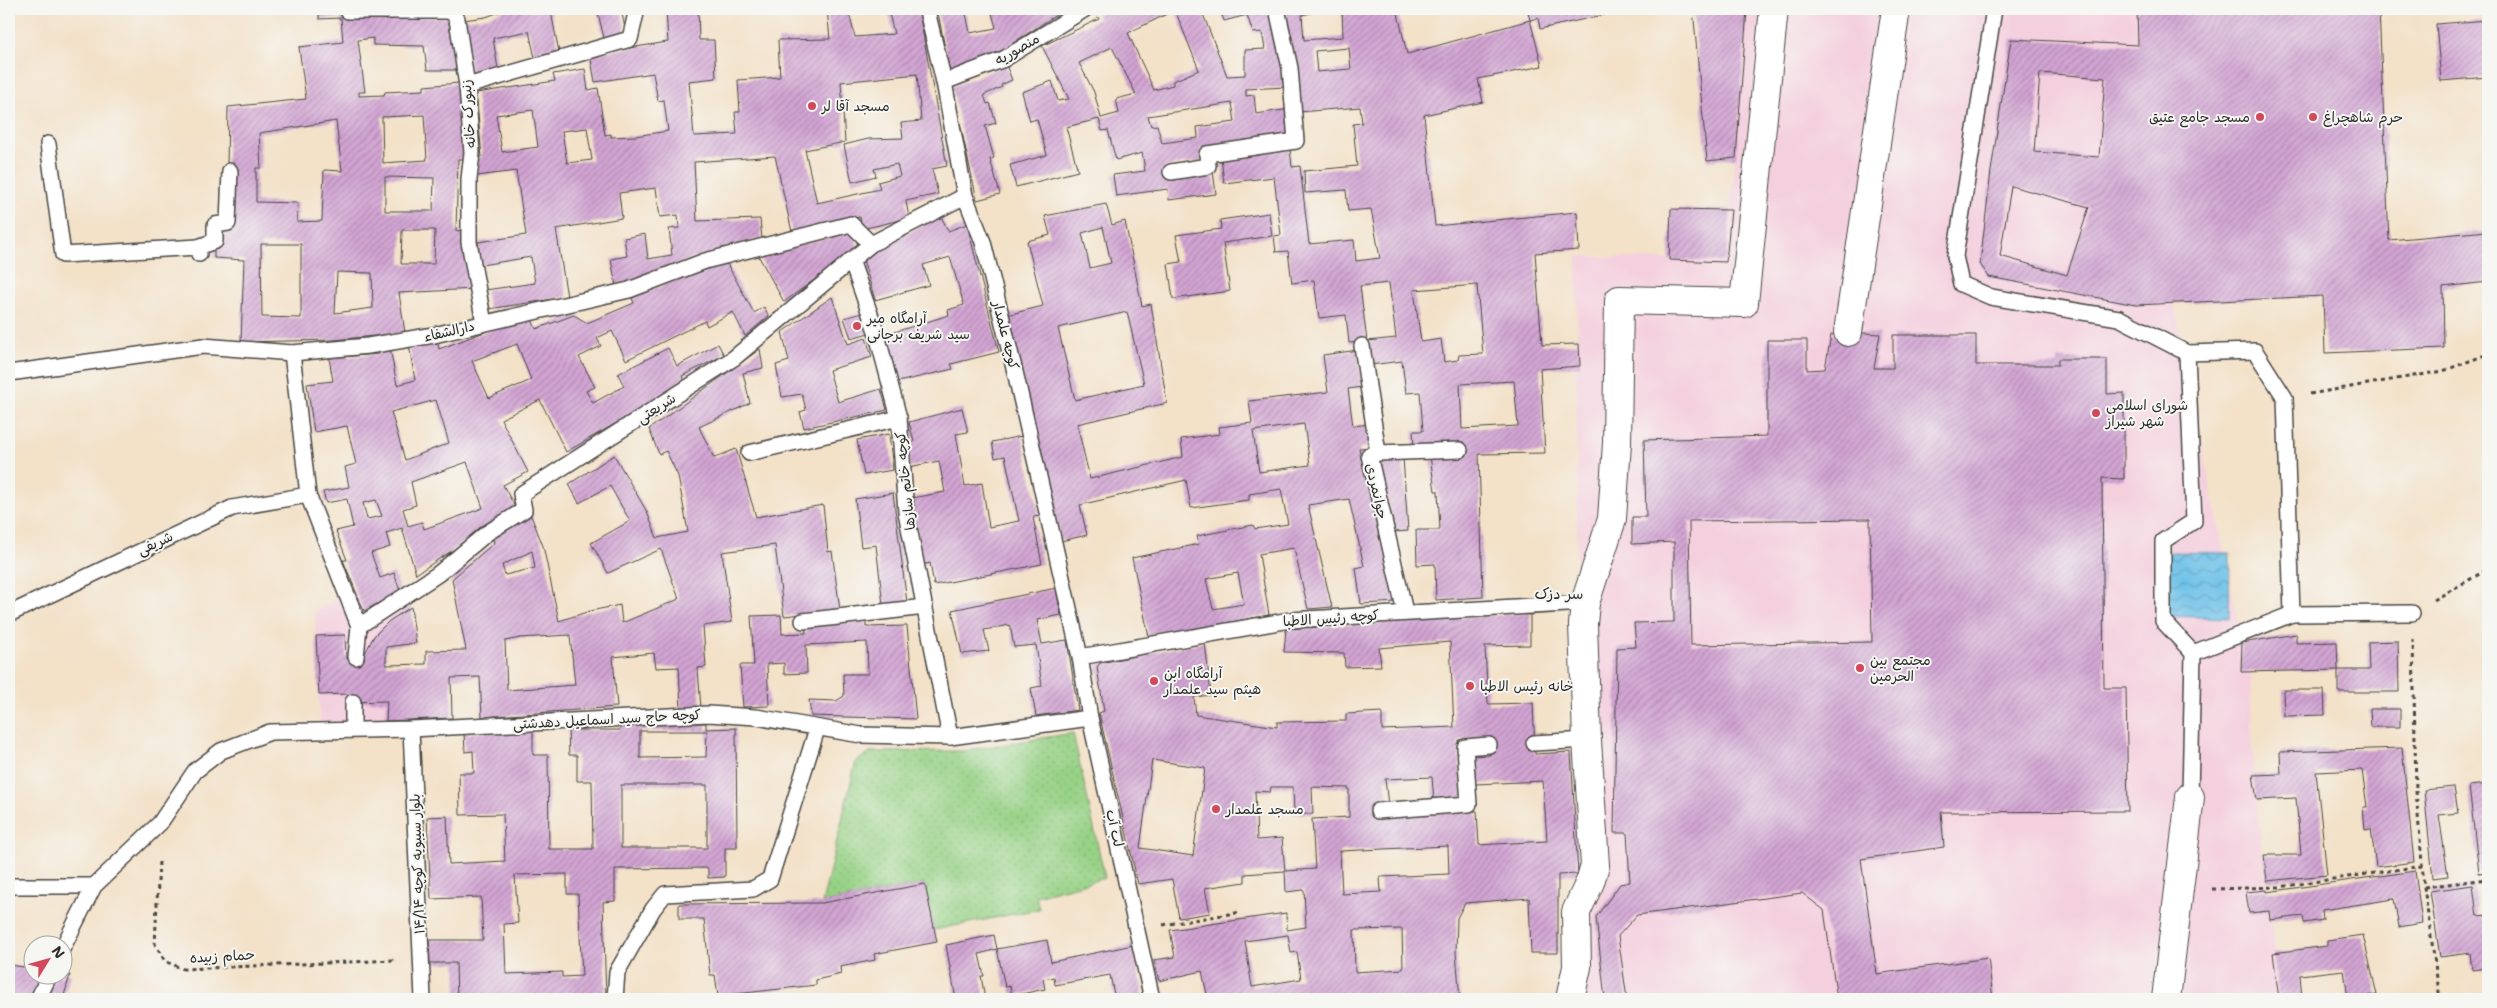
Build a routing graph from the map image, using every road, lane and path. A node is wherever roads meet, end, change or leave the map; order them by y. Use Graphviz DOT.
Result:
graph roads {
  1 [pos="348,9"];
  2 [pos="637,9"];
  3 [pos="1085,9"];
  4 [pos="1277,9"];
  5 [pos="1774,9"];
  6 [pos="1896,9"];
  7 [pos="1994,9"];
  8 [pos="928,15"];
  9 [pos="944,82"];
  10 [pos="467,86"];
  11 [pos="48,144"];
  12 [pos="230,171"];
  13 [pos="1171,172"];
  14 [pos="965,196"];
  15 [pos="871,244"];
  16 [pos="851,260"];
  17 [pos="484,323"];
  18 [pos="1848,332"];
  19 [pos="1362,346"];
  20 [pos="292,352"];
  21 [pos="2187,353"];
  22 [pos="2488,354"];
  23 [pos="9,373"];
  24 [pos="2285,398"];
  25 [pos="899,418"];
  26 [pos="1460,450"];
  27 [pos="749,453"];
  28 [pos="1378,454"];
  29 [pos="308,495"];
  30 [pos="2488,569"];
  31 [pos="1585,603"];
  32 [pos="925,607"];
  33 [pos="1405,612"];
  34 [pos="2412,613"];
  35 [pos="9,614"];
  36 [pos="2292,614"];
  37 [pos="803,621"];
  38 [pos="359,626"];
  39 [pos="2193,653"];
  40 [pos="356,657"];
  41 [pos="1080,657"];
  42 [pos="353,702"];
  43 [pos="1090,718"];
  44 [pos="817,728"];
  45 [pos="353,729"];
  46 [pos="412,729"];
  47 [pos="950,736"];
  48 [pos="1587,740"];
  49 [pos="1534,743"];
  50 [pos="1489,745"];
  51 [pos="2190,797"];
  52 [pos="1378,811"];
  53 [pos="160,823"];
  54 [pos="2422,866"];
  55 [pos="2488,879"];
  56 [pos="9,886"];
  57 [pos="94,886"];
  58 [pos="2424,887"];
  59 [pos="2178,891"];
  60 [pos="1241,912"];
  61 [pos="1138,930"];
  62 [pos="69,936"];
  63 [pos="422,959"];
  64 [pos="44,986"];
  65 [pos="38,999"];
  66 [pos="423,999"];
  67 [pos="615,999"];
  68 [pos="1152,999"];
  69 [pos="1570,999"];
  70 [pos="2166,999"];
  71 [pos="2440,999"];
  1 -- 10 [label="lane, زنبورک خانه"];
  2 -- 10 [label="lane"];
  3 -- 9 [label="lane, منصوریه"];
  4 -- 13 [label="lane"];
  5 -- 31 [label="street"];
  6 -- 18 [label="street"];
  7 -- 21 [label="lane"];
  8 -- 9 [label="lane, کوچه علمدار"];
  9 -- 14 [label="lane, کوچه علمدار"];
  10 -- 17 [label="lane, زنبورک خانه"];
  11 -- 12 [label="lane"];
  14 -- 15 [label="lane, شریعتی"];
  14 -- 41 [label="lane, کوچه علمدار"];
  15 -- 16 [label="lane, شریعتی"];
  15 -- 17 [label="lane, دارالشفاء"];
  16 -- 25 [label="lane, کوچه خاتم سازها"];
  16 -- 38 [label="lane, شریعتی"];
  17 -- 20 [label="lane, دارالشفاء"];
  19 -- 28 [label="lane, جوانمردی"];
  20 -- 23 [label="lane, دارالشفاء"];
  20 -- 29 [label="lane"];
  21 -- 24 [label="lane"];
  21 -- 39 [label="lane"];
  22 -- 24 [label="path"];
  24 -- 36 [label="lane"];
  25 -- 27 [label="lane"];
  25 -- 32 [label="lane, کوچه خاتم سازها"];
  26 -- 28 [label="lane"];
  28 -- 33 [label="lane, جوانمردی"];
  29 -- 35 [label="lane, شریفی"];
  29 -- 38 [label="lane"];
  30 -- 34 [label="path"];
  31 -- 33 [label="lane, کوچه رئیس الاطبا"];
  31 -- 48 [label="street"];
  32 -- 37 [label="lane"];
  32 -- 47 [label="lane, کوچه خاتم سازها"];
  33 -- 41 [label="lane, کوچه رئیس الاطبا"];
  34 -- 36 [label="lane"];
  34 -- 54 [label="path"];
  36 -- 39 [label="lane"];
  38 -- 40 [label="lane"];
  39 -- 51 [label="lane"];
  41 -- 43 [label="lane, لب آب"];
  42 -- 45 [label="lane"];
  43 -- 47 [label="lane, کوچه حاج سید اسماعیل دهدشتی"];
  43 -- 61 [label="lane, لب آب"];
  44 -- 46 [label="lane, کوچه حاج سید اسماعیل دهدشتی"];
  44 -- 47 [label="lane, کوچه حاج سید اسماعیل دهدشتی"];
  44 -- 67 [label="lane"];
  45 -- 46 [label="lane, کوچه حاج سید اسماعیل دهدشتی"];
  45 -- 53 [label="lane, کوچه حاج سید اسماعیل دهدشتی"];
  46 -- 63 [label="lane, بلوار سیبویه کوچه ۱۴/۱۴"];
  48 -- 49 [label="lane"];
  48 -- 69 [label="street"];
  50 -- 52 [label="lane"];
  51 -- 59 [label="street"];
  53 -- 57 [label="lane, کوچه حاج سید اسماعیل دهدشتی"];
  53 -- 63 [label="path, حمام زبیده"];
  54 -- 58 [label="path"];
  54 -- 59 [label="path"];
  55 -- 58 [label="path"];
  56 -- 57 [label="lane"];
  57 -- 62 [label="lane, کوچه حاج سید اسماعیل دهدشتی"];
  58 -- 71 [label="path"];
  59 -- 70 [label="street"];
  60 -- 61 [label="path"];
  61 -- 68 [label="lane, لب آب"];
  63 -- 66 [label="lane, بلوار سیبویه کوچه ۱۴/۱۴"];
  64 -- 65 [label="lane"];
}
